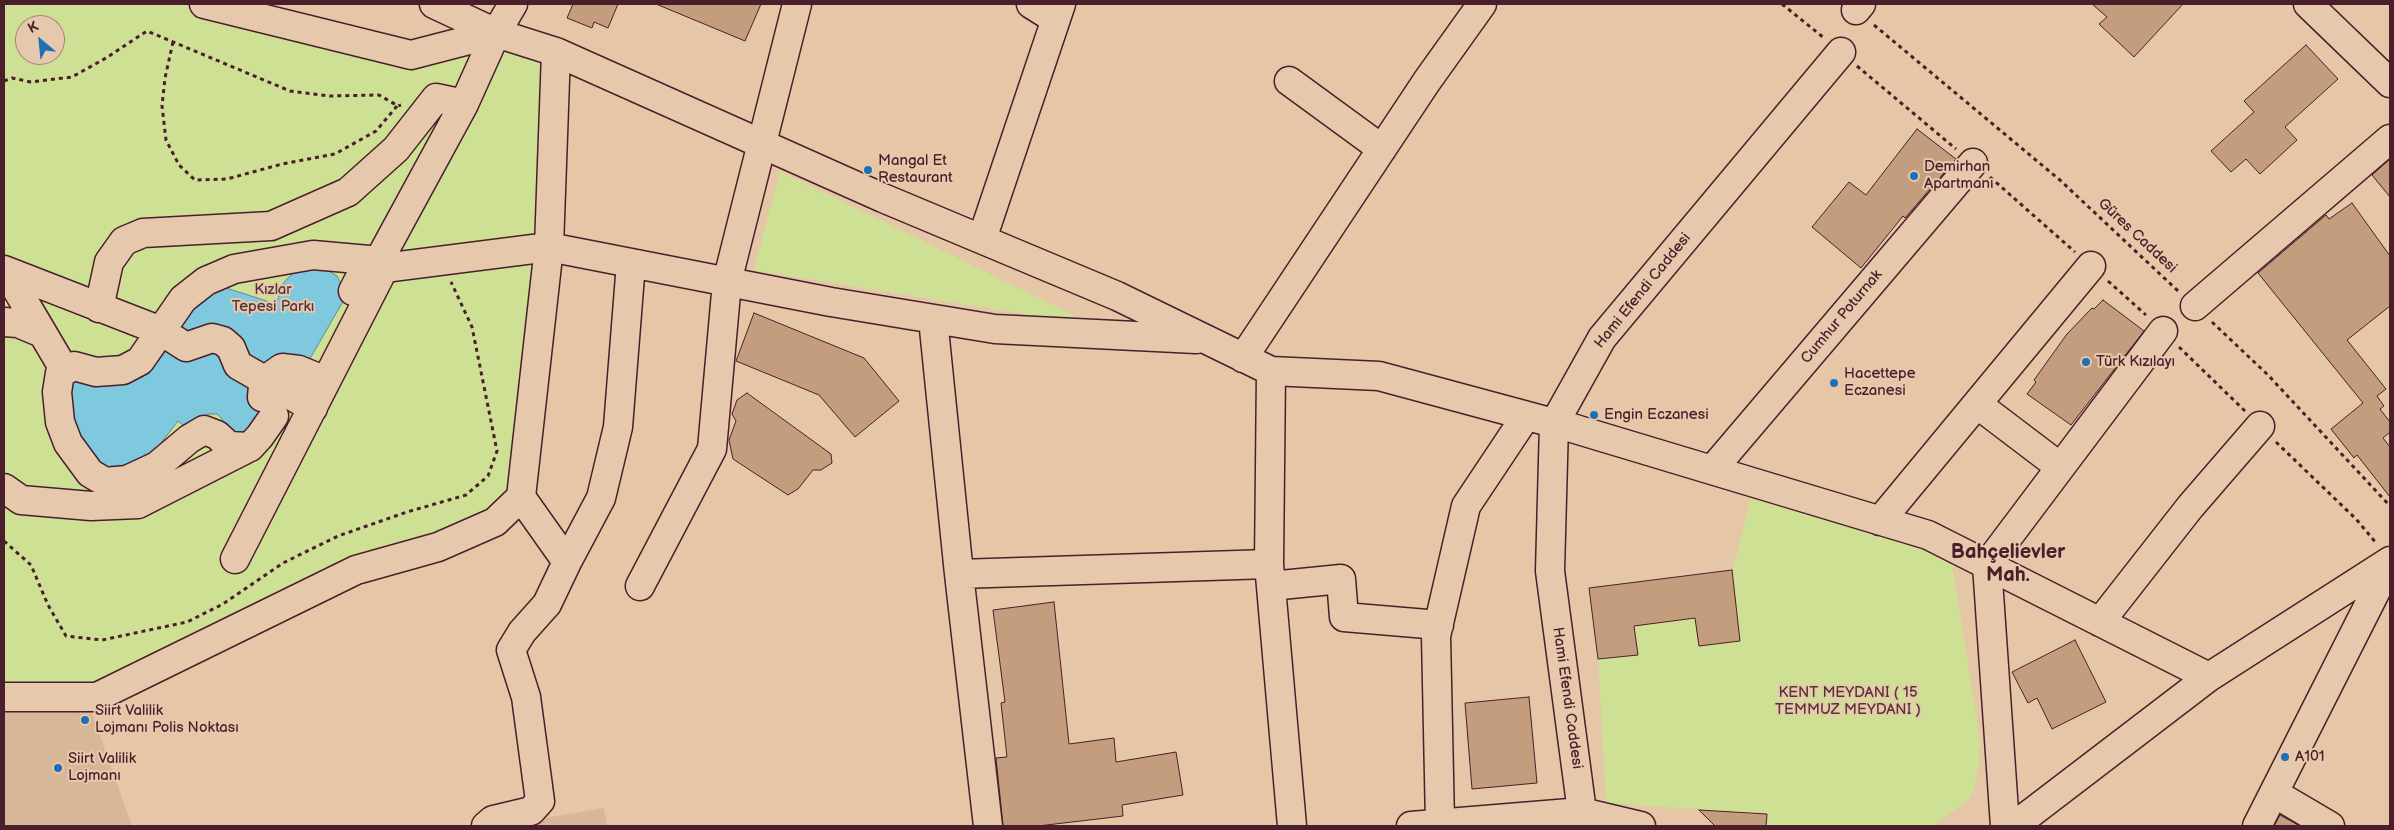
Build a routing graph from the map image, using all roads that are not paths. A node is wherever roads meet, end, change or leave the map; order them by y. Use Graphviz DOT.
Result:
graph roads {
  1 [pos="204,4"];
  2 [pos="434,4"];
  3 [pos="513,4"];
  4 [pos="797,4"];
  5 [pos="1031,4"];
  6 [pos="1482,4"];
  7 [pos="2308,4"];
  8 [pos="1058,11"];
  9 [pos="496,33"];
  10 [pos="556,52"];
  11 [pos="1841,52"];
  12 [pos="1289,81"];
  13 [pos="2390,83"];
  14 [pos="464,104"];
  15 [pos="2390,139"];
  16 [pos="762,145"];
  17 [pos="1382,149"];
  18 [pos="1973,163"];
  19 [pos="982,239"];
  20 [pos="549,248"];
  21 [pos="631,263"];
  22 [pos="377,264"];
  23 [pos="2091,266"];
  24 [pos="5,271"];
  25 [pos="727,282"];
  26 [pos="2195,306"];
  27 [pos="99,308"];
  28 [pos="933,319"];
  29 [pos="4,322"];
  30 [pos="2162,331"];
  31 [pos="161,332"];
  32 [pos="42,333"];
  33 [pos="1207,340"];
  34 [pos="1243,358"];
  35 [pos="64,371"];
  36 [pos="1271,371"];
  37 [pos="318,377"];
  38 [pos="265,382"];
  39 [pos="1977,404"];
  40 [pos="274,416"];
  41 [pos="1526,416"];
  42 [pos="307,419"];
  43 [pos="1554,424"];
  44 [pos="2260,426"];
  45 [pos="250,447"];
  46 [pos="157,466"];
  47 [pos="2060,467"];
  48 [pos="1712,470"];
  49 [pos="4,488"];
  50 [pos="521,497"];
  51 [pos="138,504"];
  52 [pos="1880,521"];
  53 [pos="236,559"];
  54 [pos="567,562"];
  55 [pos="2390,562"];
  56 [pos="1987,565"];
  57 [pos="959,574"];
  58 [pos="1270,575"];
  59 [pos="640,586"];
  60 [pos="2100,622"];
  61 [pos="1439,625"];
  62 [pos="2209,676"];
  63 [pos="4,697"];
  64 [pos="2274,794"];
  65 [pos="1582,812"];
  66 [pos="1440,823"];
  67 [pos="486,826"];
  68 [pos="988,826"];
  69 [pos="1292,826"];
  70 [pos="1411,826"];
  71 [pos="1641,826"];
  72 [pos="2005,826"];
  73 [pos="2014,826"];
  74 [pos="2257,826"];
  75 [pos="2330,826"];
  1 -- 9 [label="street"];
  2 -- 9 [label="street"];
  3 -- 9 [label="street"];
  4 -- 16 [label="street"];
  5 -- 8 [label="street"];
  6 -- 17 [label="street"];
  7 -- 13 [label="street"];
  8 -- 19 [label="street"];
  9 -- 10 [label="street"];
  9 -- 14 [label="street"];
  10 -- 16 [label="street"];
  10 -- 20 [label="street"];
  11 -- 43 [label="street, Hami Efendi Caddesi"];
  12 -- 17 [label="street"];
  14 -- 22 [label="street"];
  14 -- 27 [label="street"];
  15 -- 26 [label="street"];
  16 -- 19 [label="street"];
  16 -- 25 [label="street"];
  17 -- 34 [label="street"];
  18 -- 48 [label="street, Cumhur Poturnak"];
  19 -- 33 [label="street"];
  20 -- 21 [label="street"];
  20 -- 22 [label="street"];
  20 -- 50 [label="street"];
  21 -- 25 [label="street"];
  21 -- 54 [label="street"];
  22 -- 31 [label="street"];
  22 -- 37 [label="street"];
  23 -- 39 [label="street"];
  24 -- 27 [label="street"];
  24 -- 32 [label="street"];
  25 -- 28 [label="street"];
  25 -- 59 [label="street"];
  27 -- 31 [label="street"];
  28 -- 33 [label="street"];
  28 -- 57 [label="street"];
  29 -- 32 [label="street"];
  30 -- 47 [label="street"];
  31 -- 35 [label="street"];
  31 -- 38 [label="street"];
  32 -- 35 [label="street"];
  33 -- 34 [label="street"];
  34 -- 36 [label="street"];
  35 -- 46 [label="street"];
  36 -- 41 [label="street"];
  36 -- 58 [label="street"];
  37 -- 38 [label="street"];
  37 -- 42 [label="street"];
  38 -- 40 [label="street"];
  38 -- 42 [label="street"];
  39 -- 47 [label="street"];
  39 -- 52 [label="street"];
  40 -- 42 [label="street"];
  40 -- 45 [label="street"];
  41 -- 43 [label="street"];
  41 -- 61 [label="street"];
  42 -- 53 [label="street"];
  43 -- 48 [label="street"];
  43 -- 65 [label="street, Hami Efendi Caddesi"];
  44 -- 60 [label="street"];
  45 -- 46 [label="street"];
  45 -- 51 [label="street"];
  46 -- 51 [label="street"];
  47 -- 56 [label="street"];
  48 -- 52 [label="street"];
  49 -- 51 [label="street"];
  50 -- 54 [label="street"];
  50 -- 63 [label="street"];
  52 -- 56 [label="street"];
  54 -- 67 [label="street"];
  55 -- 62 [label="street"];
  55 -- 64 [label="street"];
  56 -- 60 [label="street"];
  56 -- 72 [label="street"];
  57 -- 58 [label="street"];
  57 -- 68 [label="street"];
  58 -- 61 [label="street"];
  58 -- 69 [label="street"];
  60 -- 62 [label="street"];
  61 -- 66 [label="street"];
  62 -- 73 [label="street"];
  64 -- 74 [label="street"];
  64 -- 75 [label="street"];
  65 -- 66 [label="street"];
  65 -- 71 [label="street"];
  66 -- 70 [label="street"];
}
